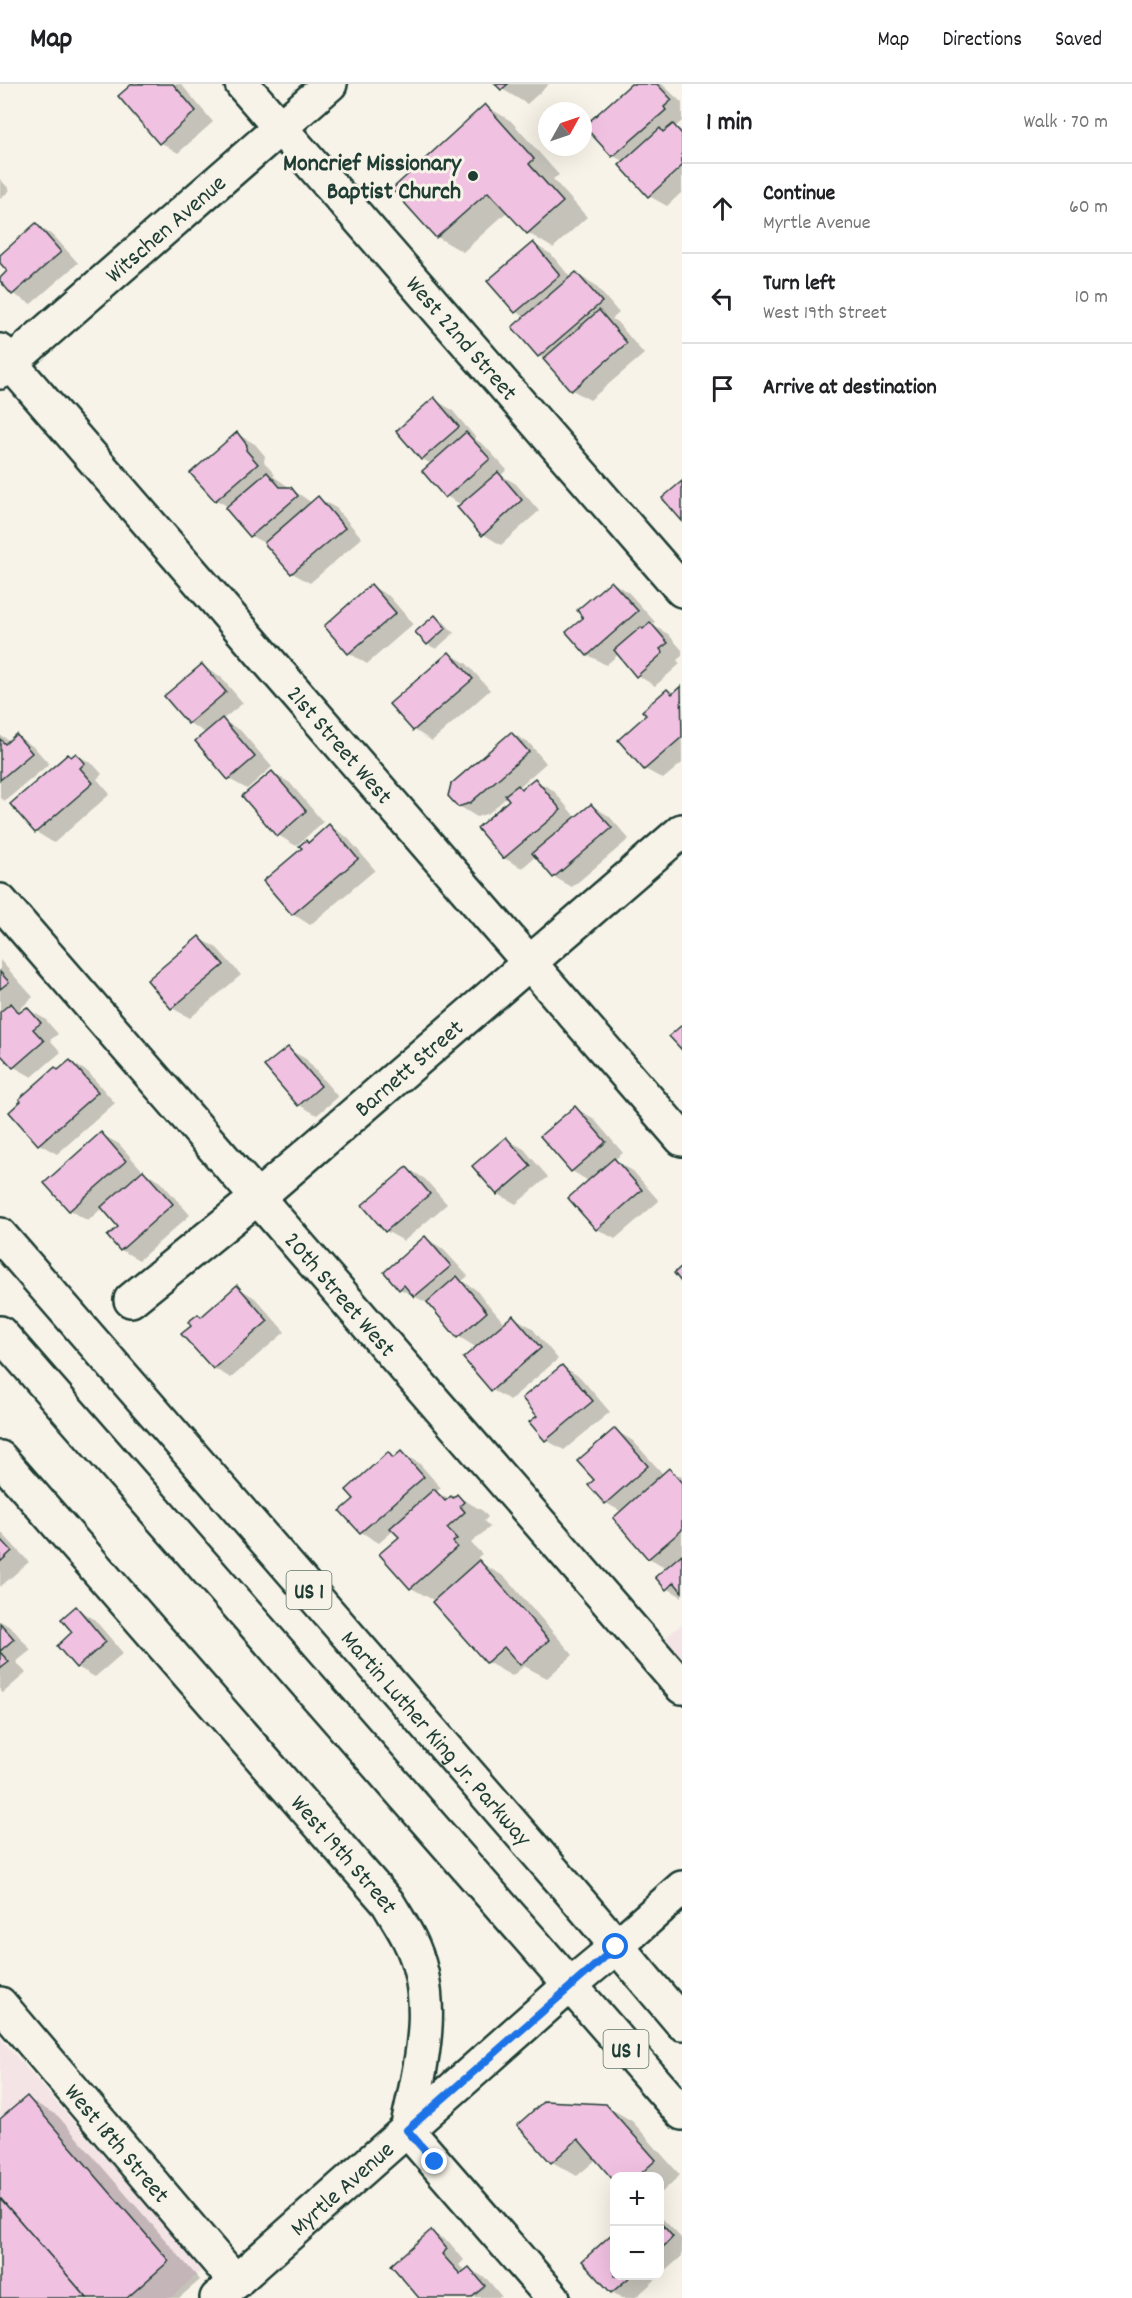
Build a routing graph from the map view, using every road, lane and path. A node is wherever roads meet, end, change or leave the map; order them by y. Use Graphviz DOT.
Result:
graph roads {
  1 [pos="242,84"];
  2 [pos="330,84"];
  3 [pos="280,128"];
  4 [pos="4,362"];
  5 [pos="682,590"];
  6 [pos="682,831"];
  7 [pos="0,902"];
  8 [pos="530,964"];
  9 [pos="682,1139"];
  10 [pos="257,1198"];
  11 [pos="0,1235"];
  12 [pos="131,1300"];
  13 [pos="0,1333"];
  14 [pos="0,1458"];
  15 [pos="682,1687"];
  16 [pos="682,1888"];
  17 [pos="616,1947"];
  18 [pos="569,1986"];
  19 [pos="0,2004"];
  20 [pos="682,2023"];
  21 [pos="682,2113"];
  22 [pos="407,2130"];
  23 [pos="227,2290"];
  24 [pos="553,2298"];
  1 -- 3 [label="main road, West 22nd Street"];
  2 -- 3 [label="main road, Witschen Avenue"];
  3 -- 4 [label="main road, Witschen Avenue"];
  3 -- 5 [label="main road, West 22nd Street"];
  4 -- 8 [label="main road, 21st Street West"];
  6 -- 8 [label="main road, Barnett Street"];
  7 -- 10 [label="main road, 20th Street West"];
  8 -- 9 [label="main road, 21st Street West"];
  8 -- 10 [label="main road, Barnett Street"];
  10 -- 12 [label="main road, Barnett Street"];
  10 -- 15 [label="main road, 20th Street West"];
  11 -- 17 [label="main road, Martin Luther King Jr. Parkway / US 1"];
  13 -- 18 [label="main road, US 1"];
  14 -- 22 [label="main road, West 19th Street"];
  16 -- 17 [label="main road, Myrtle Avenue"];
  17 -- 18 [label="main road, Myrtle Avenue"];
  17 -- 20 [label="main road, Martin Luther King Jr. Parkway / US 1"];
  18 -- 21 [label="main road, US 1"];
  18 -- 22 [label="main road, Myrtle Avenue"];
  19 -- 23 [label="main road, West 18th Street"];
  22 -- 23 [label="main road, Myrtle Avenue"];
  22 -- 24 [label="main road"];
}
